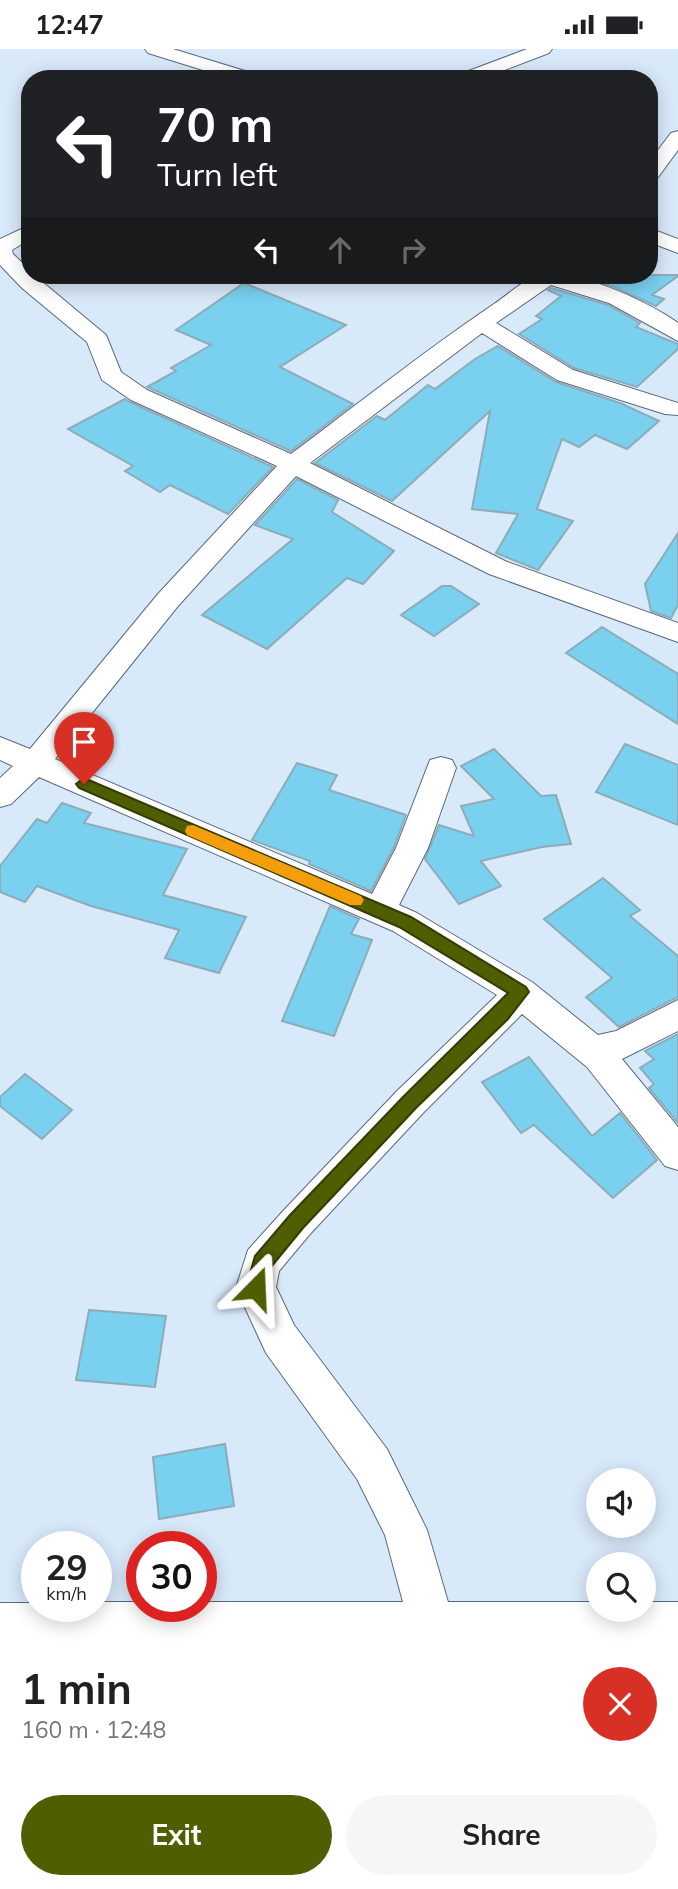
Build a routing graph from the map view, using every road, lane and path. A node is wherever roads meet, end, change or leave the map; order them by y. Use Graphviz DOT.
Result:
graph roads {
  1 [pos="154,49"];
  2 [pos="543,49"];
  3 [pos="223,70"];
  4 [pos="488,70"];
  5 [pos="678,137"];
  6 [pos="658,164"];
  7 [pos="21,236"];
  8 [pos="658,238"];
  9 [pos="678,247"];
  10 [pos="21,274"];
  11 [pos="31,284"];
  12 [pos="538,284"];
  13 [pos="575,284"];
  14 [pos="481,323"];
  15 [pos="678,334"];
  16 [pos="673,409"];
  17 [pos="293,464"];
  18 [pos="678,633"];
  19 [pos="0,748"];
  20 [pos="35,763"];
  21 [pos="441,768"];
  22 [pos="0,796"];
  23 [pos="380,911"];
  24 [pos="520,992"];
  25 [pos="678,1014"];
  26 [pos="592,1051"];
  27 [pos="678,1154"];
  28 [pos="678,1624"];
  29 [pos="0,1625"];
  30 [pos="432,1625"];
  1 -- 3 [label="street"];
  2 -- 4 [label="street"];
  5 -- 6 [label="street"];
  7 -- 10 [label="street"];
  8 -- 9 [label="street"];
  11 -- 17 [label="street"];
  12 -- 14 [label="street"];
  13 -- 15 [label="street"];
  14 -- 16 [label="street"];
  14 -- 17 [label="street"];
  17 -- 18 [label="street"];
  17 -- 20 [label="street"];
  19 -- 20 [label="street"];
  20 -- 22 [label="street"];
  20 -- 23 [label="street"];
  21 -- 23 [label="street"];
  23 -- 24 [label="street"];
  24 -- 26 [label="street"];
  24 -- 30 [label="street"];
  25 -- 26 [label="street"];
  26 -- 27 [label="street"];
  28 -- 30 [label="street"];
  29 -- 30 [label="street"];
}
